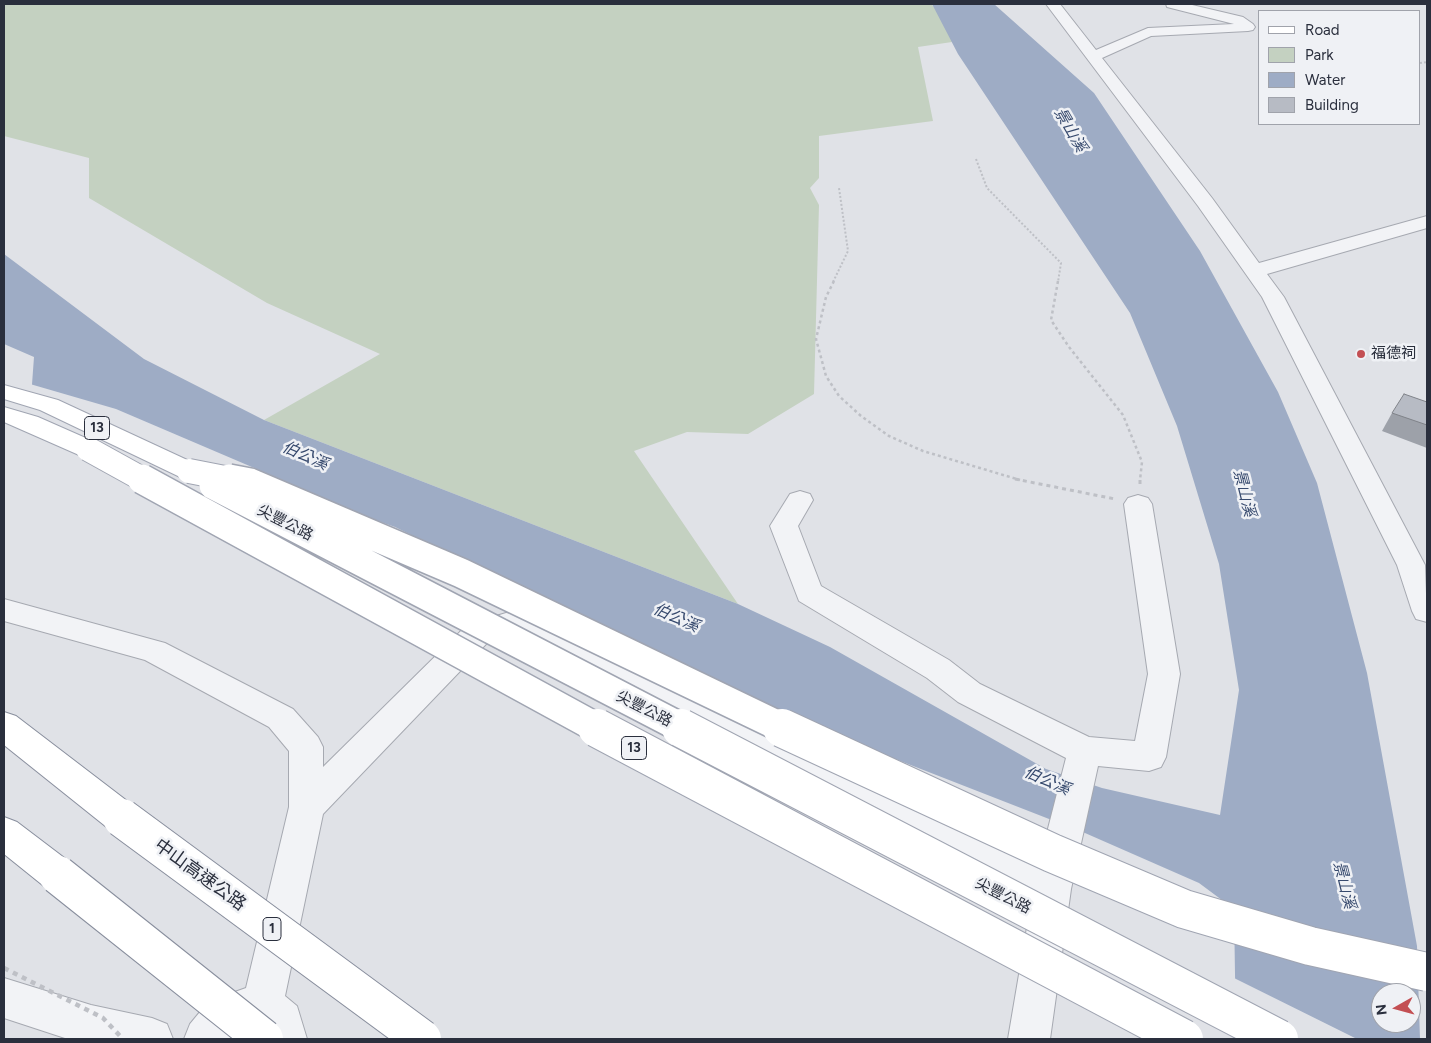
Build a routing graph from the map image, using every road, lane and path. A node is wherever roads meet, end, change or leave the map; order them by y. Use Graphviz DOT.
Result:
graph roads {
  1 [pos="1053,4"];
  2 [pos="1172,4"];
  3 [pos="1200,6"];
  4 [pos="1176,18"];
  5 [pos="1093,57"];
  6 [pos="976,159"];
  7 [pos="839,188"];
  8 [pos="1427,222"];
  9 [pos="1254,271"];
  10 [pos="4,392"];
  11 [pos="4,414"];
  12 [pos="189,471"];
  13 [pos="800,500"];
  14 [pos="1138,504"];
  15 [pos="4,610"];
  16 [pos="1427,611"];
  17 [pos="4,726"];
  18 [pos="1082,763"];
  19 [pos="307,807"];
  20 [pos="4,833"];
  21 [pos="1052,889"];
  22 [pos="4,968"];
  23 [pos="1427,972"];
  24 [pos="4,998"];
  25 [pos="263,1023"];
  26 [pos="123,1039"];
  27 [pos="152,1039"];
  28 [pos="205,1039"];
  29 [pos="286,1039"];
  30 [pos="422,1039"];
  31 [pos="1028,1039"];
  32 [pos="1184,1039"];
  33 [pos="1279,1039"];
  1 -- 5 [label="street"];
  2 -- 3 [label="street"];
  3 -- 4 [label="street"];
  3 -- 5 [label="street"];
  5 -- 9 [label="street"];
  6 -- 14 [label="path"];
  7 -- 14 [label="path"];
  8 -- 9 [label="street"];
  9 -- 16 [label="street"];
  10 -- 12 [label="main road, 尖豐公路 / 13"];
  11 -- 32 [label="main road, 尖豐公路 / 13, bridge"];
  12 -- 23 [label="main road, bridge"];
  12 -- 33 [label="main road, 尖豐公路 / 13, bridge"];
  13 -- 18 [label="street"];
  14 -- 18 [label="street"];
  15 -- 19 [label="street"];
  17 -- 30 [label="main road, 中山高速公路 / 1, bridge"];
  18 -- 21 [label="street"];
  19 -- 21 [label="street"];
  19 -- 25 [label="street"];
  20 -- 25 [label="main road, bridge"];
  21 -- 31 [label="street"];
  22 -- 26 [label="path, bridge"];
  24 -- 27 [label="street"];
  25 -- 28 [label="street"];
  25 -- 29 [label="street"];
}
